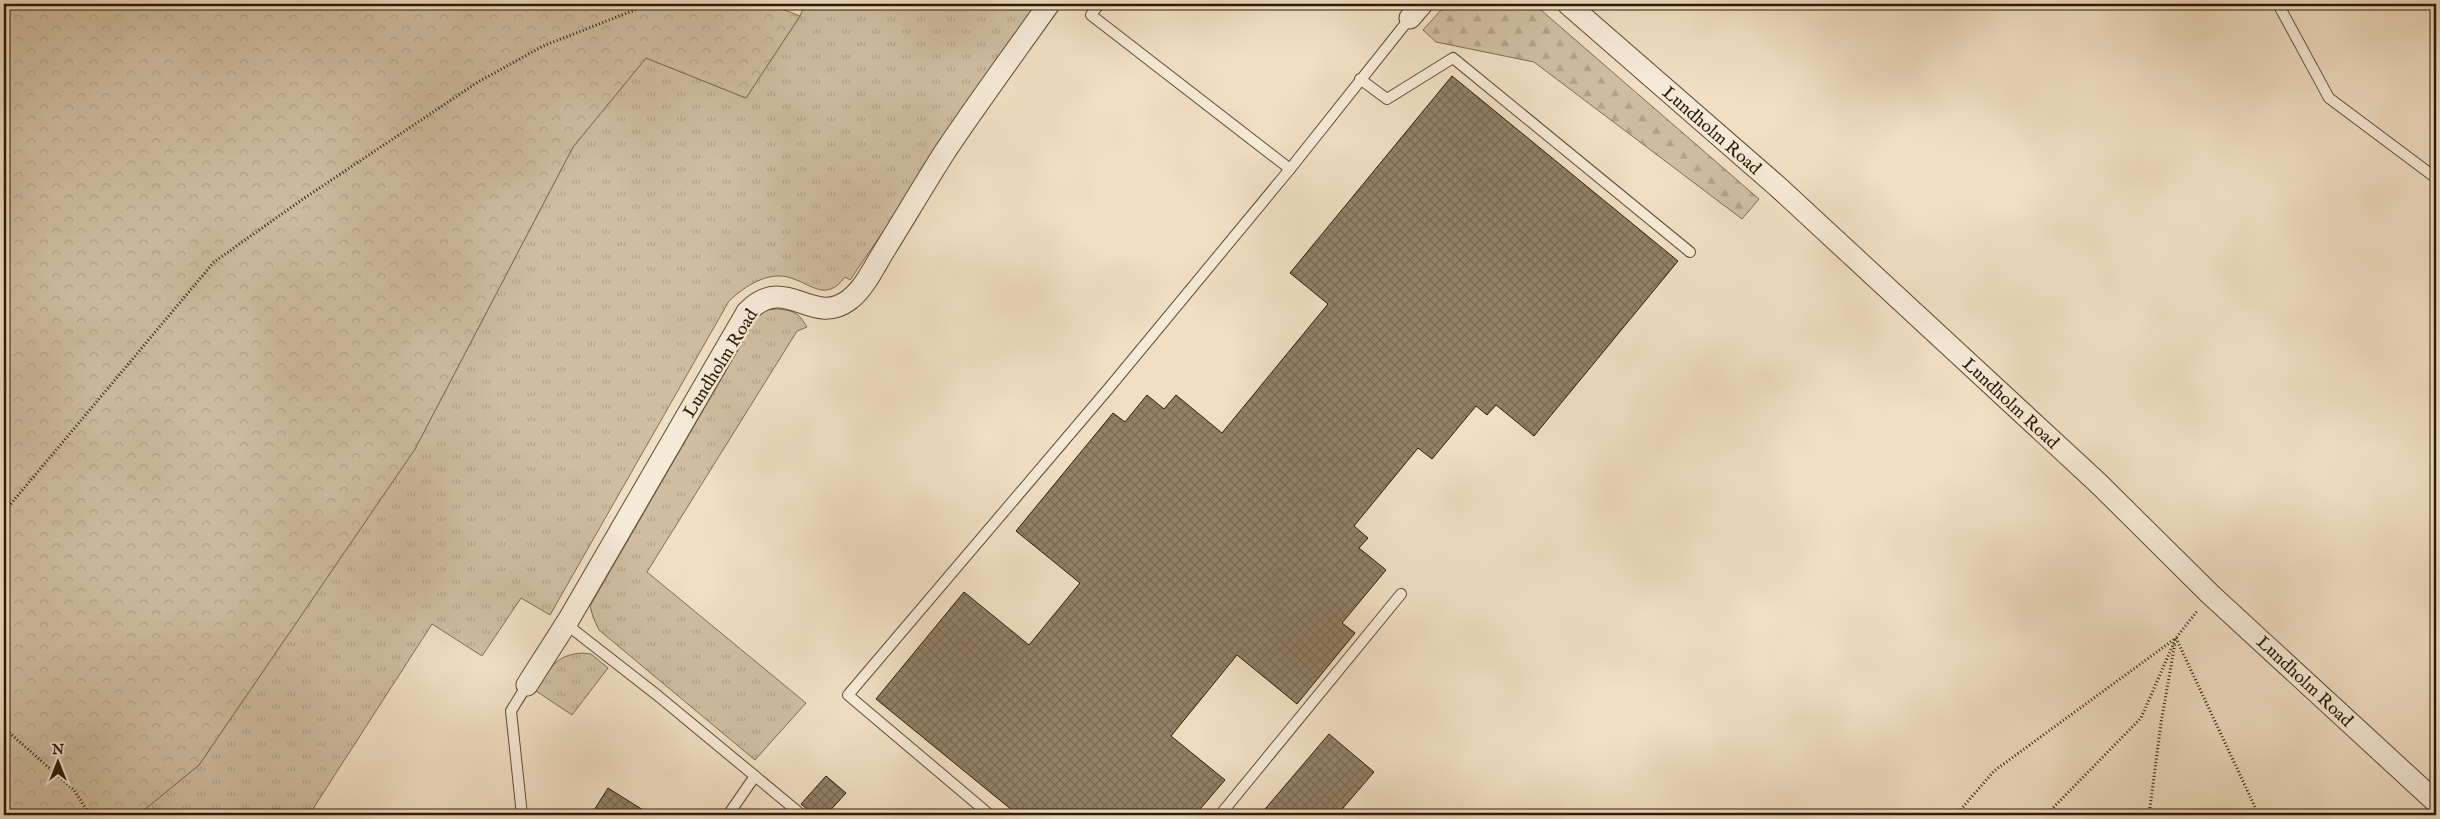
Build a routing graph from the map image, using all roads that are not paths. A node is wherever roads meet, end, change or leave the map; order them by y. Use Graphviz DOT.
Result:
graph roads {
  1 [pos="1049,4"];
  2 [pos="1099,4"];
  3 [pos="2278,4"];
  4 [pos="1574,7"];
  5 [pos="1416,11"];
  6 [pos="1360,79"];
  7 [pos="1290,169"];
  8 [pos="2436,178"];
  9 [pos="1690,252"];
  10 [pos="1401,594"];
  11 [pos="566,624"];
  12 [pos="527,685"];
  13 [pos="755,776"];
  14 [pos="2436,802"];
  15 [pos="522,815"];
  16 [pos="728,815"];
  17 [pos="802,815"];
  18 [pos="990,815"];
  19 [pos="1220,815"];
  1 -- 11 [label="street, Lundholm Road"];
  2 -- 7 [label="lane"];
  3 -- 8 [label="lane"];
  4 -- 14 [label="street, Lundholm Road"];
  5 -- 6 [label="lane"];
  6 -- 7 [label="lane"];
  6 -- 9 [label="lane"];
  7 -- 18 [label="lane"];
  10 -- 19 [label="lane"];
  11 -- 12 [label="street, Lundholm Road"];
  11 -- 13 [label="lane"];
  12 -- 15 [label="lane"];
  13 -- 16 [label="lane"];
  13 -- 17 [label="lane"];
}
